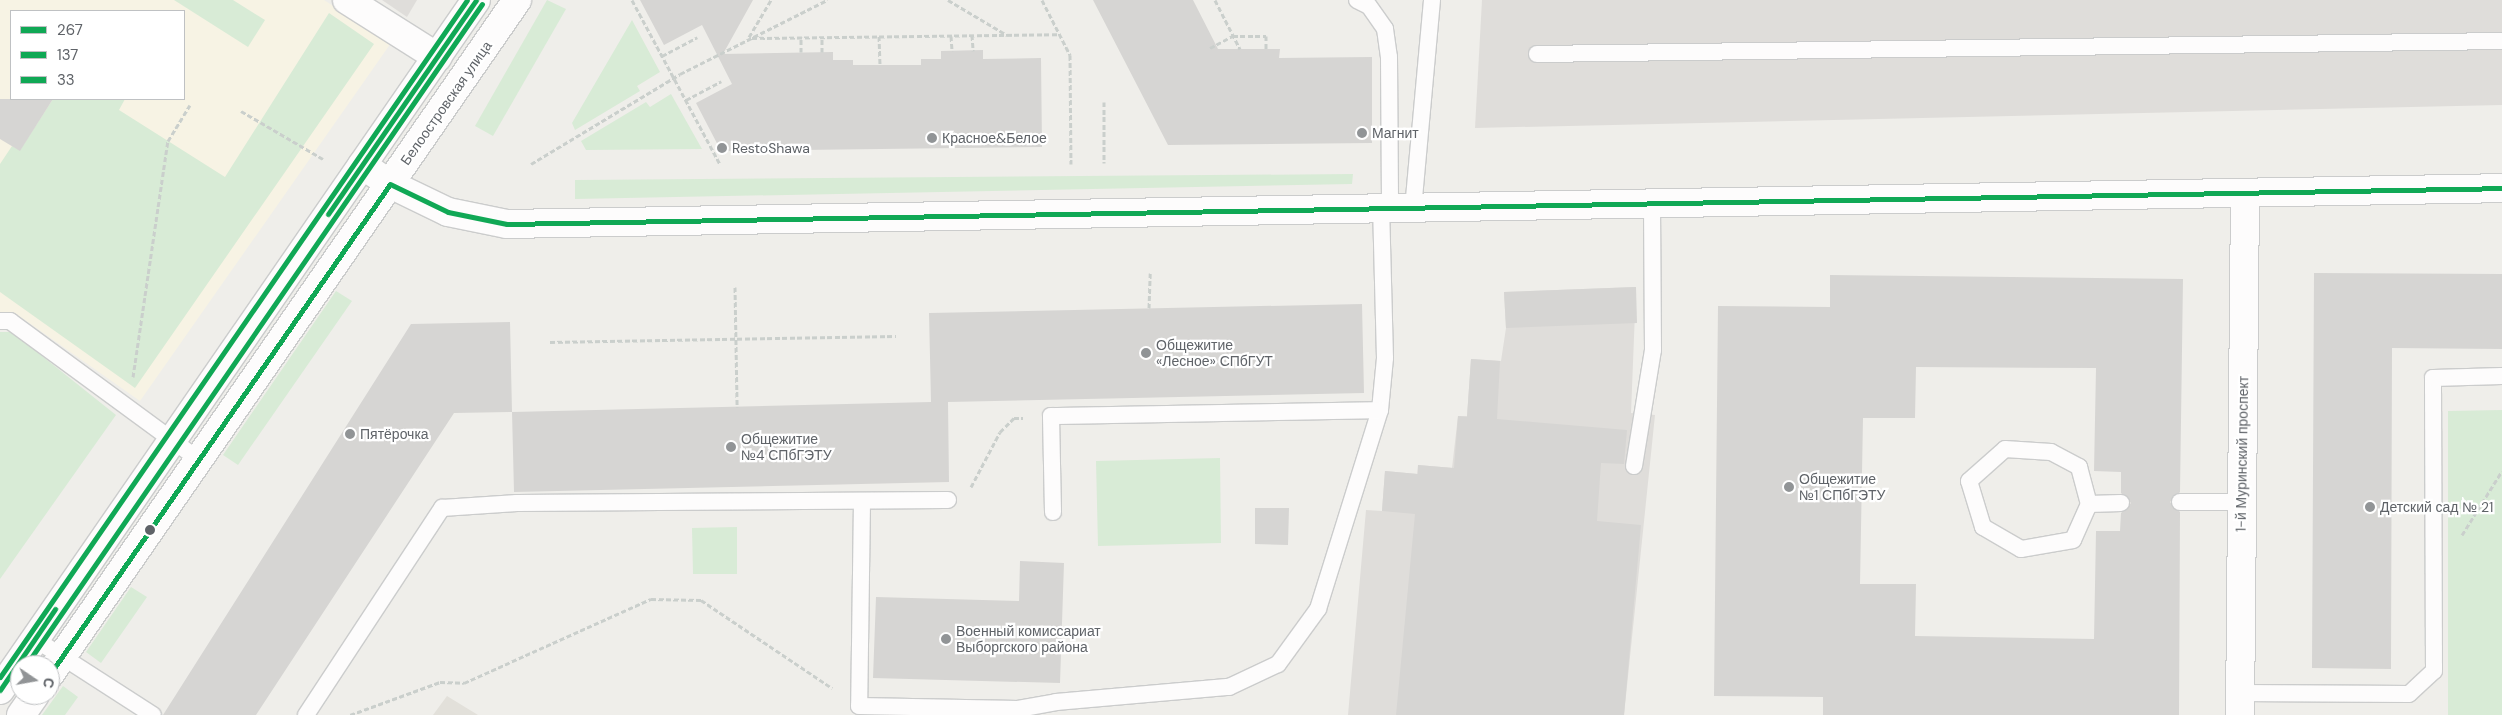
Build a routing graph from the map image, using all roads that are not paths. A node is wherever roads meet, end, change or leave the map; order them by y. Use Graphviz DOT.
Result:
graph roads {
  1 [pos="347,0"];
  2 [pos="476,0"];
  3 [pos="517,0"];
  4 [pos="1357,0"];
  5 [pos="1432,0"];
  6 [pos="2502,41"];
  7 [pos="1537,54"];
  8 [pos="437,57"];
  9 [pos="362,166"];
  10 [pos="390,184"];
  11 [pos="2502,188"];
  12 [pos="2245,193"];
  13 [pos="1652,204"];
  14 [pos="1395,209"];
  15 [pos="0,321"];
  16 [pos="2502,376"];
  17 [pos="1380,410"];
  18 [pos="171,440"];
  19 [pos="199,460"];
  20 [pos="1634,466"];
  21 [pos="948,500"];
  22 [pos="862,502"];
  23 [pos="2180,502"];
  24 [pos="2242,502"];
  25 [pos="2121,503"];
  26 [pos="2089,504"];
  27 [pos="1053,512"];
  28 [pos="35,639"];
  29 [pos="48,655"];
  30 [pos="60,659"];
  31 [pos="60,667"];
  32 [pos="0,690"];
  33 [pos="2240,704"];
  34 [pos="1056,709"];
  35 [pos="152,715"];
  36 [pos="306,715"];
  1 -- 8 [label="street"];
  2 -- 8 [label="street"];
  3 -- 10 [label="street, Белоостровская улица"];
  4 -- 14 [label="lane"];
  5 -- 14 [label="lane"];
  6 -- 7 [label="lane"];
  8 -- 9 [label="street"];
  9 -- 10 [label="street"];
  9 -- 18 [label="street"];
  10 -- 14 [label="street"];
  10 -- 19 [label="street, Белоостровская улица"];
  11 -- 12 [label="street"];
  12 -- 13 [label="street"];
  12 -- 24 [label="street, 1-й Муринский проспект"];
  13 -- 14 [label="street"];
  13 -- 20 [label="lane"];
  14 -- 17 [label="lane"];
  15 -- 18 [label="lane"];
  16 -- 33 [label="lane"];
  17 -- 27 [label="lane"];
  17 -- 34 [label="lane"];
  18 -- 19 [label="lane"];
  18 -- 28 [label="street"];
  19 -- 30 [label="street, Белоостровская улица"];
  21 -- 22 [label="lane"];
  22 -- 34 [label="lane"];
  22 -- 36 [label="lane"];
  23 -- 24 [label="lane"];
  24 -- 33 [label="street, 1-й Муринский проспект"];
  25 -- 26 [label="lane"];
  26 -- 26 [label="lane"];
  28 -- 29 [label="lane"];
  28 -- 32 [label="street"];
  31 -- 35 [label="lane"];
}
